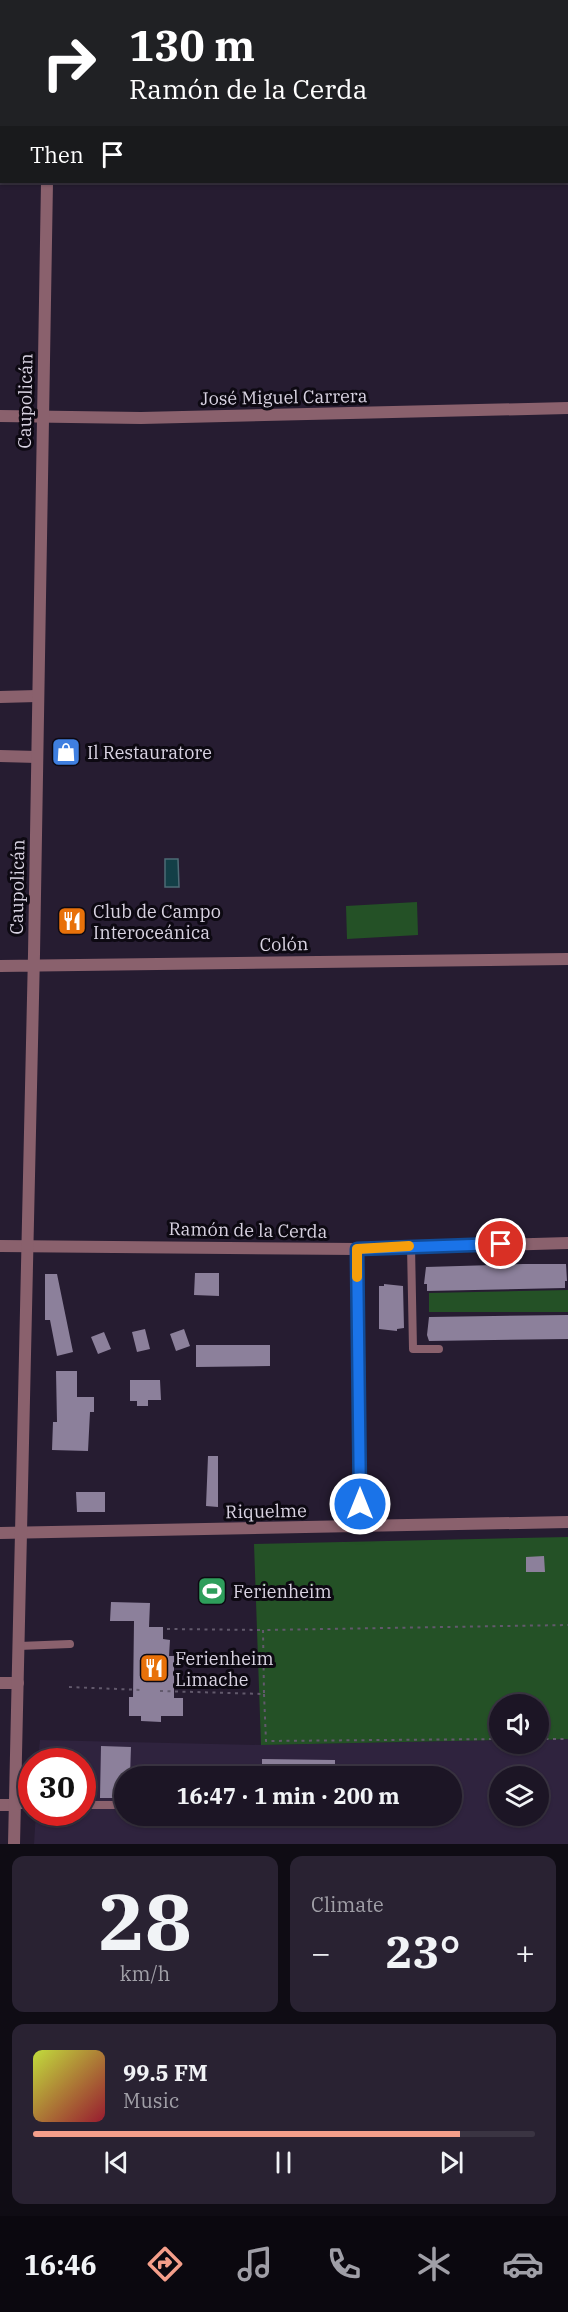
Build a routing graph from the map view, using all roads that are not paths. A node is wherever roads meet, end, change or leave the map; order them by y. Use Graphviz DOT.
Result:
graph roads {
  1 [pos="47,183"];
  2 [pos="568,408"];
  3 [pos="0,416"];
  4 [pos="43,416"];
  5 [pos="37,696"];
  6 [pos="0,697"];
  7 [pos="0,756"];
  8 [pos="37,756"];
  9 [pos="568,959"];
  10 [pos="34,965"];
  11 [pos="0,966"];
  12 [pos="568,1243"];
  13 [pos="27,1245"];
  14 [pos="0,1246"];
  15 [pos="411,1246"];
  16 [pos="357,1249"];
  17 [pos="439,1349"];
  18 [pos="568,1522"];
  19 [pos="359,1527"];
  20 [pos="0,1533"];
  21 [pos="21,1533"];
  22 [pos="70,1644"];
  23 [pos="19,1646"];
  24 [pos="0,1683"];
  25 [pos="18,1683"];
  26 [pos="0,1805"];
  27 [pos="15,1805"];
  28 [pos="96,1805"];
  29 [pos="114,1805"];
  30 [pos="14,1844"];
  1 -- 4 [label="street, Caupolicán"];
  2 -- 4 [label="street, José Miguel Carrera"];
  3 -- 4 [label="street, José Miguel Carrera"];
  4 -- 5 [label="street, Caupolicán"];
  5 -- 6 [label="street"];
  5 -- 8 [label="street, Caupolicán"];
  7 -- 8 [label="street"];
  8 -- 10 [label="street, Caupolicán"];
  9 -- 10 [label="street, Colón"];
  10 -- 11 [label="street, Colón"];
  10 -- 13 [label="street, Caupolicán"];
  12 -- 15 [label="street, Ramón de la Cerda"];
  13 -- 14 [label="street, Ramón de la Cerda"];
  13 -- 16 [label="street, Ramón de la Cerda"];
  13 -- 21 [label="street, Caupolicán"];
  15 -- 16 [label="street, Ramón de la Cerda"];
  15 -- 17 [label="lane"];
  16 -- 19 [label="street"];
  18 -- 19 [label="street, Riquelme"];
  19 -- 21 [label="street, Riquelme"];
  20 -- 21 [label="street, Riquelme"];
  21 -- 23 [label="street, Caupolicán"];
  22 -- 23 [label="lane"];
  23 -- 25 [label="street, Caupolicán"];
  24 -- 25 [label="street"];
  25 -- 27 [label="street, Caupolicán"];
  26 -- 27 [label="street"];
  27 -- 30 [label="street, Caupolicán"];
  28 -- 29 [label="lane"];
}
